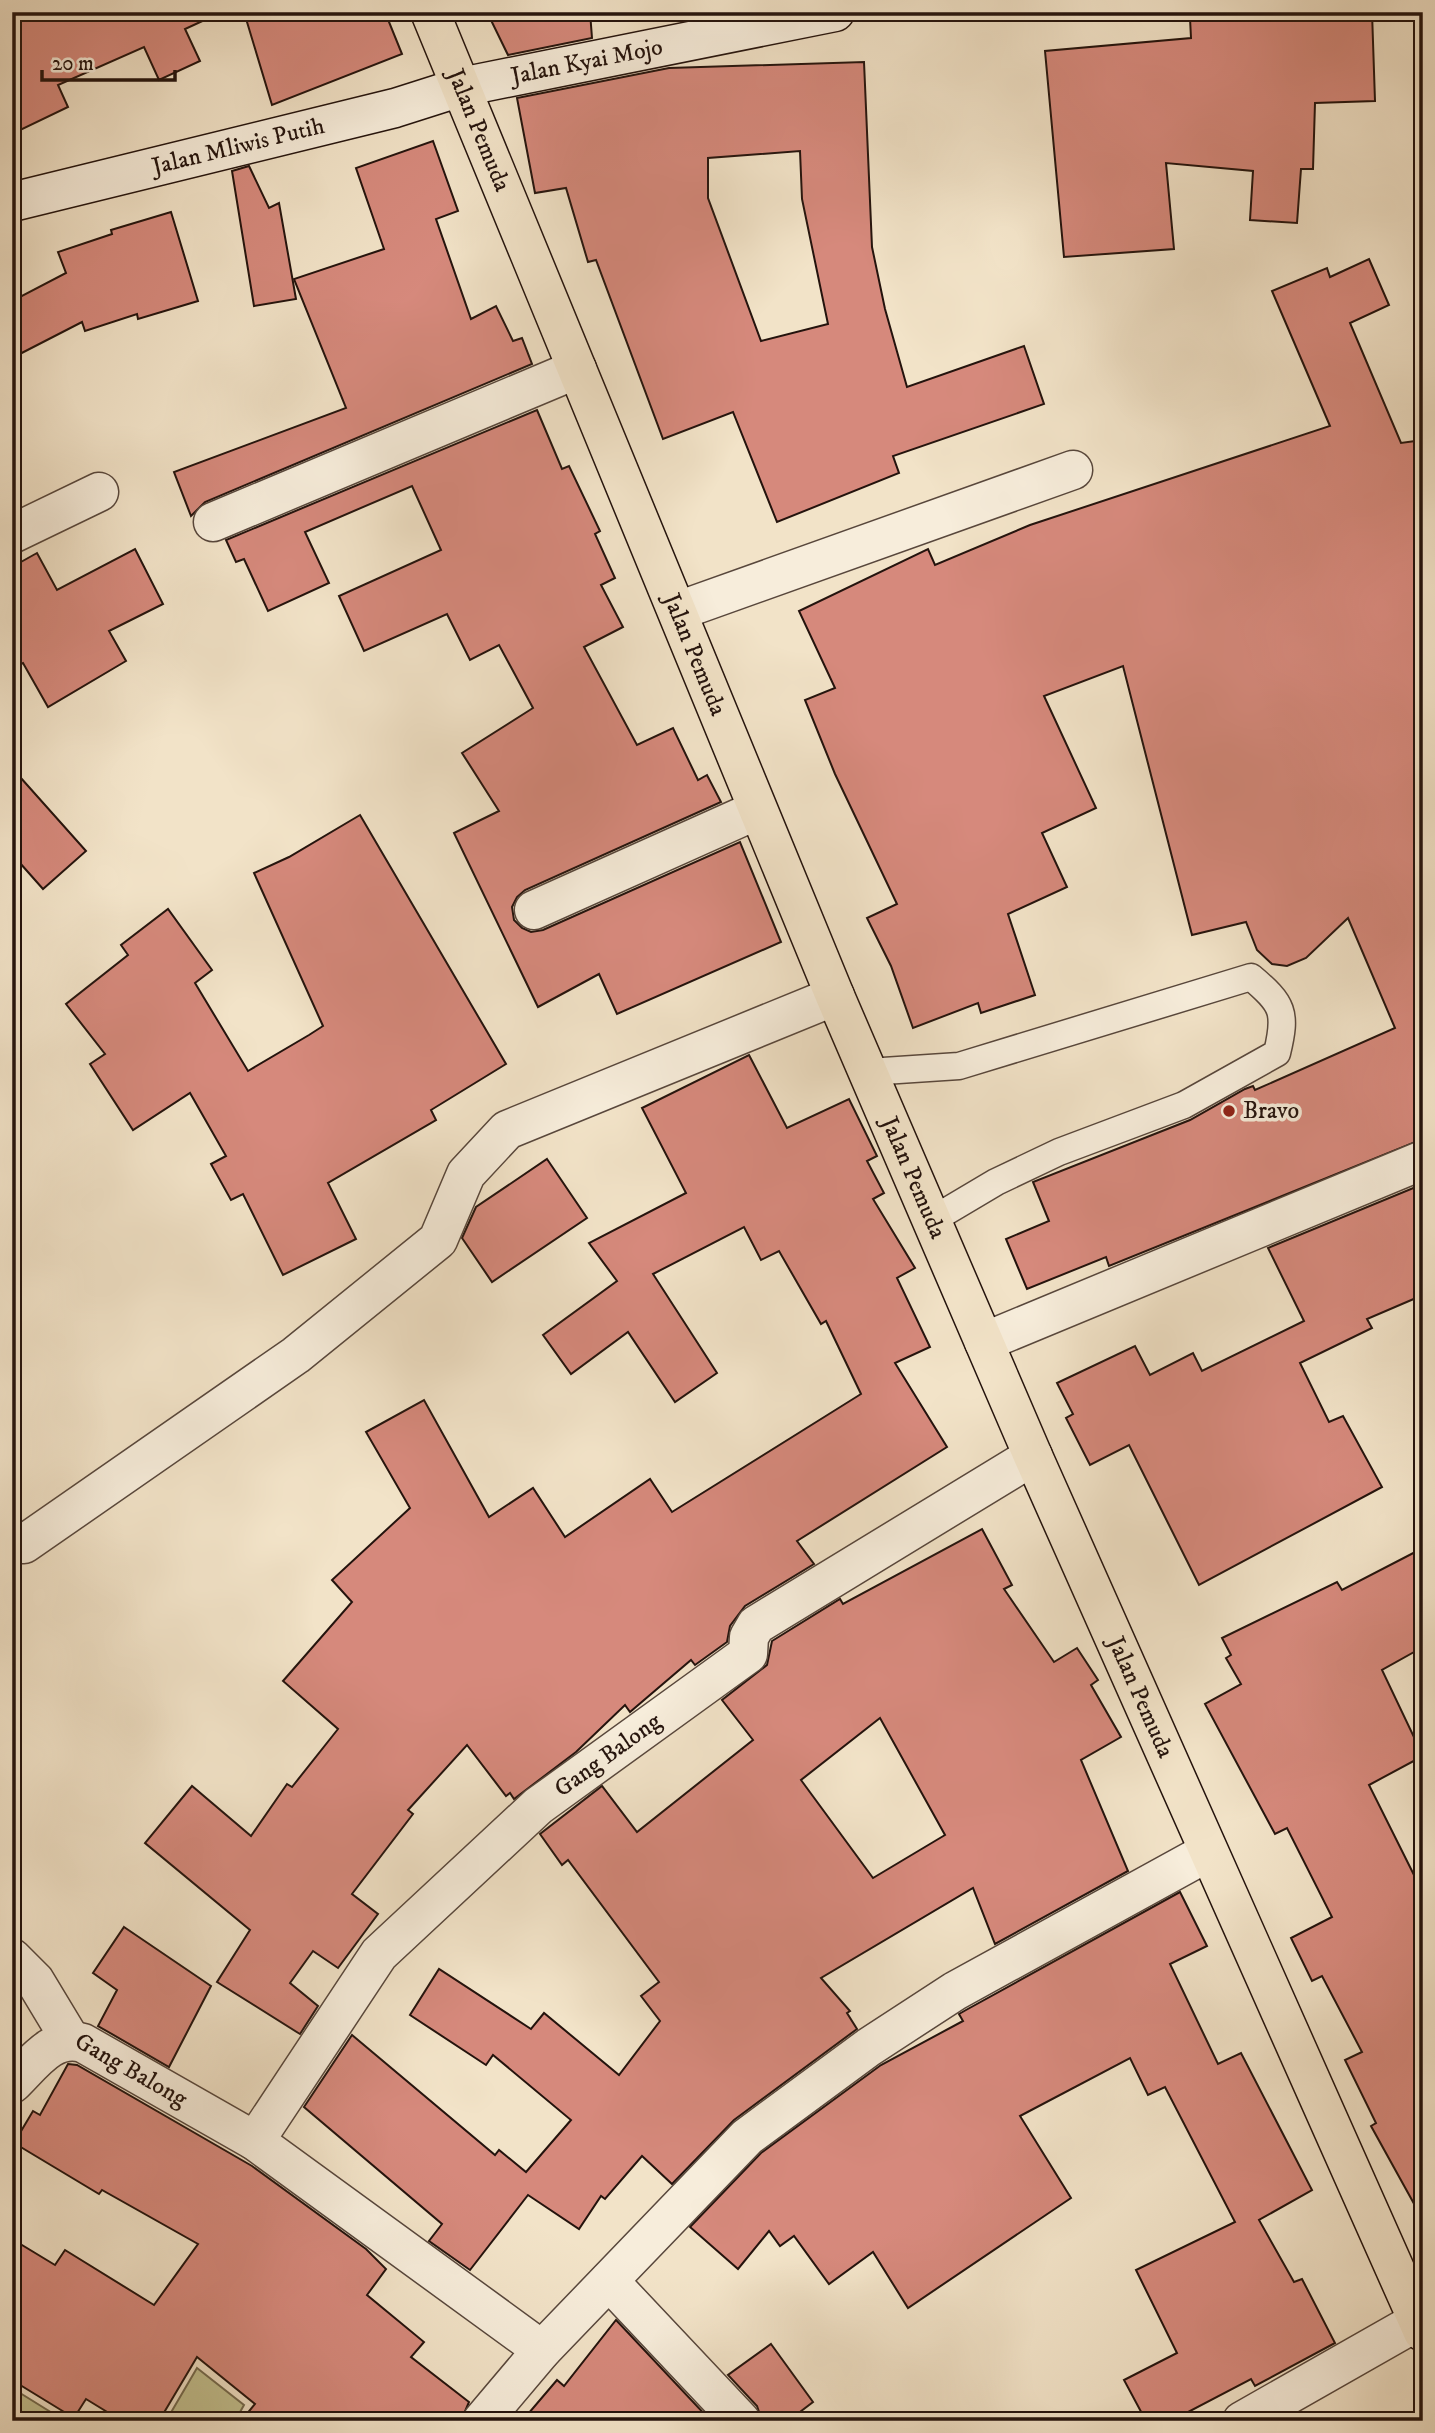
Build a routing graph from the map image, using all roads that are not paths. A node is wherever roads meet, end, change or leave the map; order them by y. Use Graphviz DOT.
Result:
graph roads {
  1 [pos="430,12"];
  2 [pos="835,12"];
  3 [pos="461,87"];
  4 [pos="12,202"];
  5 [pos="577,369"];
  6 [pos="1073,470"];
  7 [pos="99,492"];
  8 [pos="214,522"];
  9 [pos="12,534"];
  10 [pos="678,611"];
  11 [pos="757,810"];
  12 [pos="534,911"];
  13 [pos="835,996"];
  14 [pos="868,1072"];
  15 [pos="1423,1160"];
  16 [pos="932,1220"];
  17 [pos="984,1342"];
  18 [pos="1032,1456"];
  19 [pos="24,1544"];
  20 [pos="1208,1852"];
  21 [pos="12,1958"];
  22 [pos="70,2039"];
  23 [pos="12,2084"];
  24 [pos="255,2141"];
  25 [pos="610,2281"];
  26 [pos="1417,2307"];
  27 [pos="542,2350"];
  28 [pos="482,2421"];
  29 [pos="741,2421"];
  30 [pos="1242,2421"];
  1 -- 3 [label="main road, Jalan Pemuda"];
  2 -- 3 [label="street, Jalan Kyai Mojo"];
  3 -- 4 [label="street, Jalan Mliwis Putih"];
  3 -- 5 [label="main road, Jalan Pemuda"];
  5 -- 8 [label="street"];
  5 -- 10 [label="main road, Jalan Pemuda"];
  6 -- 10 [label="street"];
  7 -- 9 [label="street"];
  10 -- 11 [label="main road, Jalan Pemuda"];
  11 -- 12 [label="street"];
  11 -- 13 [label="main road, Jalan Pemuda"];
  13 -- 14 [label="main road, Jalan Pemuda"];
  13 -- 19 [label="street"];
  14 -- 16 [label="main road, Jalan Pemuda"];
  14 -- 16 [label="lane"];
  15 -- 17 [label="street"];
  16 -- 17 [label="main road, Jalan Pemuda"];
  17 -- 18 [label="main road, Jalan Pemuda"];
  18 -- 20 [label="main road, Jalan Pemuda"];
  18 -- 24 [label="street, Gang Balong"];
  20 -- 25 [label="street"];
  20 -- 26 [label="main road, Jalan Pemuda"];
  21 -- 22 [label="street"];
  22 -- 23 [label="street, Gang Balong"];
  22 -- 24 [label="street, Gang Balong"];
  24 -- 27 [label="street, Gang Balong"];
  25 -- 27 [label="street"];
  25 -- 29 [label="street"];
  26 -- 30 [label="street"];
  27 -- 28 [label="street"];
}
